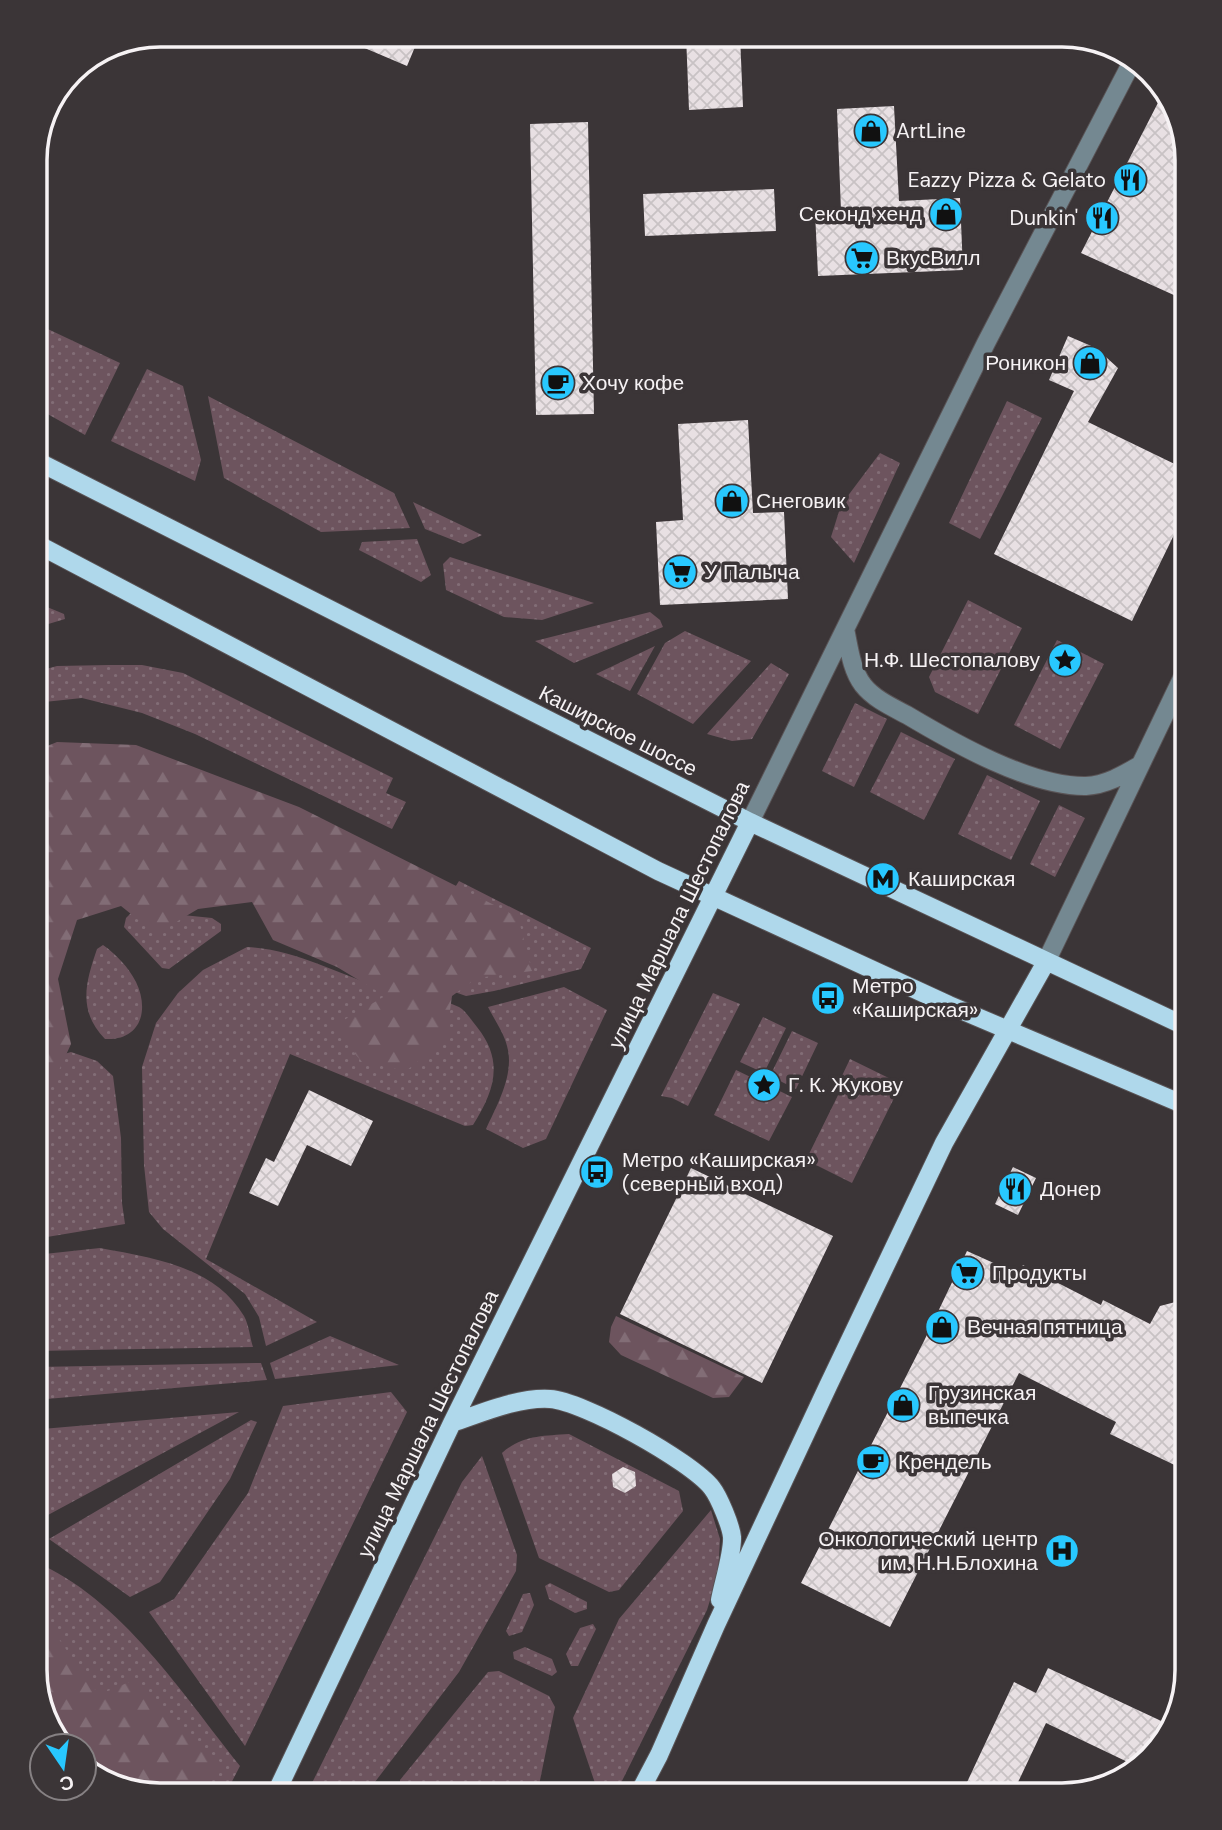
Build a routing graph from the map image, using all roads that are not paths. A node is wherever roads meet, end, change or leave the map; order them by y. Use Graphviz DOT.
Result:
graph roads {
  1 [pos="1128,69"];
  2 [pos="47,466"];
  3 [pos="47,550"];
  4 [pos="47,557"];
  5 [pos="88,572"];
  6 [pos="845,629"];
  7 [pos="1175,693"];
  8 [pos="1140,765"];
  9 [pos="750,822"];
  10 [pos="714,897"];
  11 [pos="1046,962"];
  12 [pos="1175,1021"];
  13 [pos="1009,1030"];
  14 [pos="1175,1101"];
  15 [pos="452,1423"];
  16 [pos="716,1625"];
  17 [pos="281,1783"];
  18 [pos="644,1783"];
  1 -- 6 [label="street, улица Маршала Шестопалова"];
  2 -- 9 [label="main road, Каширское шоссе"];
  3 -- 5 [label="main road"];
  4 -- 5 [label="main road"];
  5 -- 10 [label="main road"];
  6 -- 8 [label="street"];
  6 -- 9 [label="street, улица Маршала Шестопалова"];
  7 -- 8 [label="street"];
  8 -- 11 [label="street"];
  9 -- 10 [label="main road, улица Маршала Шестопалова"];
  9 -- 11 [label="main road, Каширское шоссе"];
  10 -- 13 [label="main road"];
  10 -- 15 [label="main road, улица Маршала Шестопалова"];
  11 -- 12 [label="main road, Каширское шоссе"];
  11 -- 13 [label="main road"];
  13 -- 14 [label="main road"];
  13 -- 16 [label="main road"];
  15 -- 16 [label="main road"];
  15 -- 17 [label="main road, улица Маршала Шестопалова"];
  16 -- 18 [label="main road"];
}
